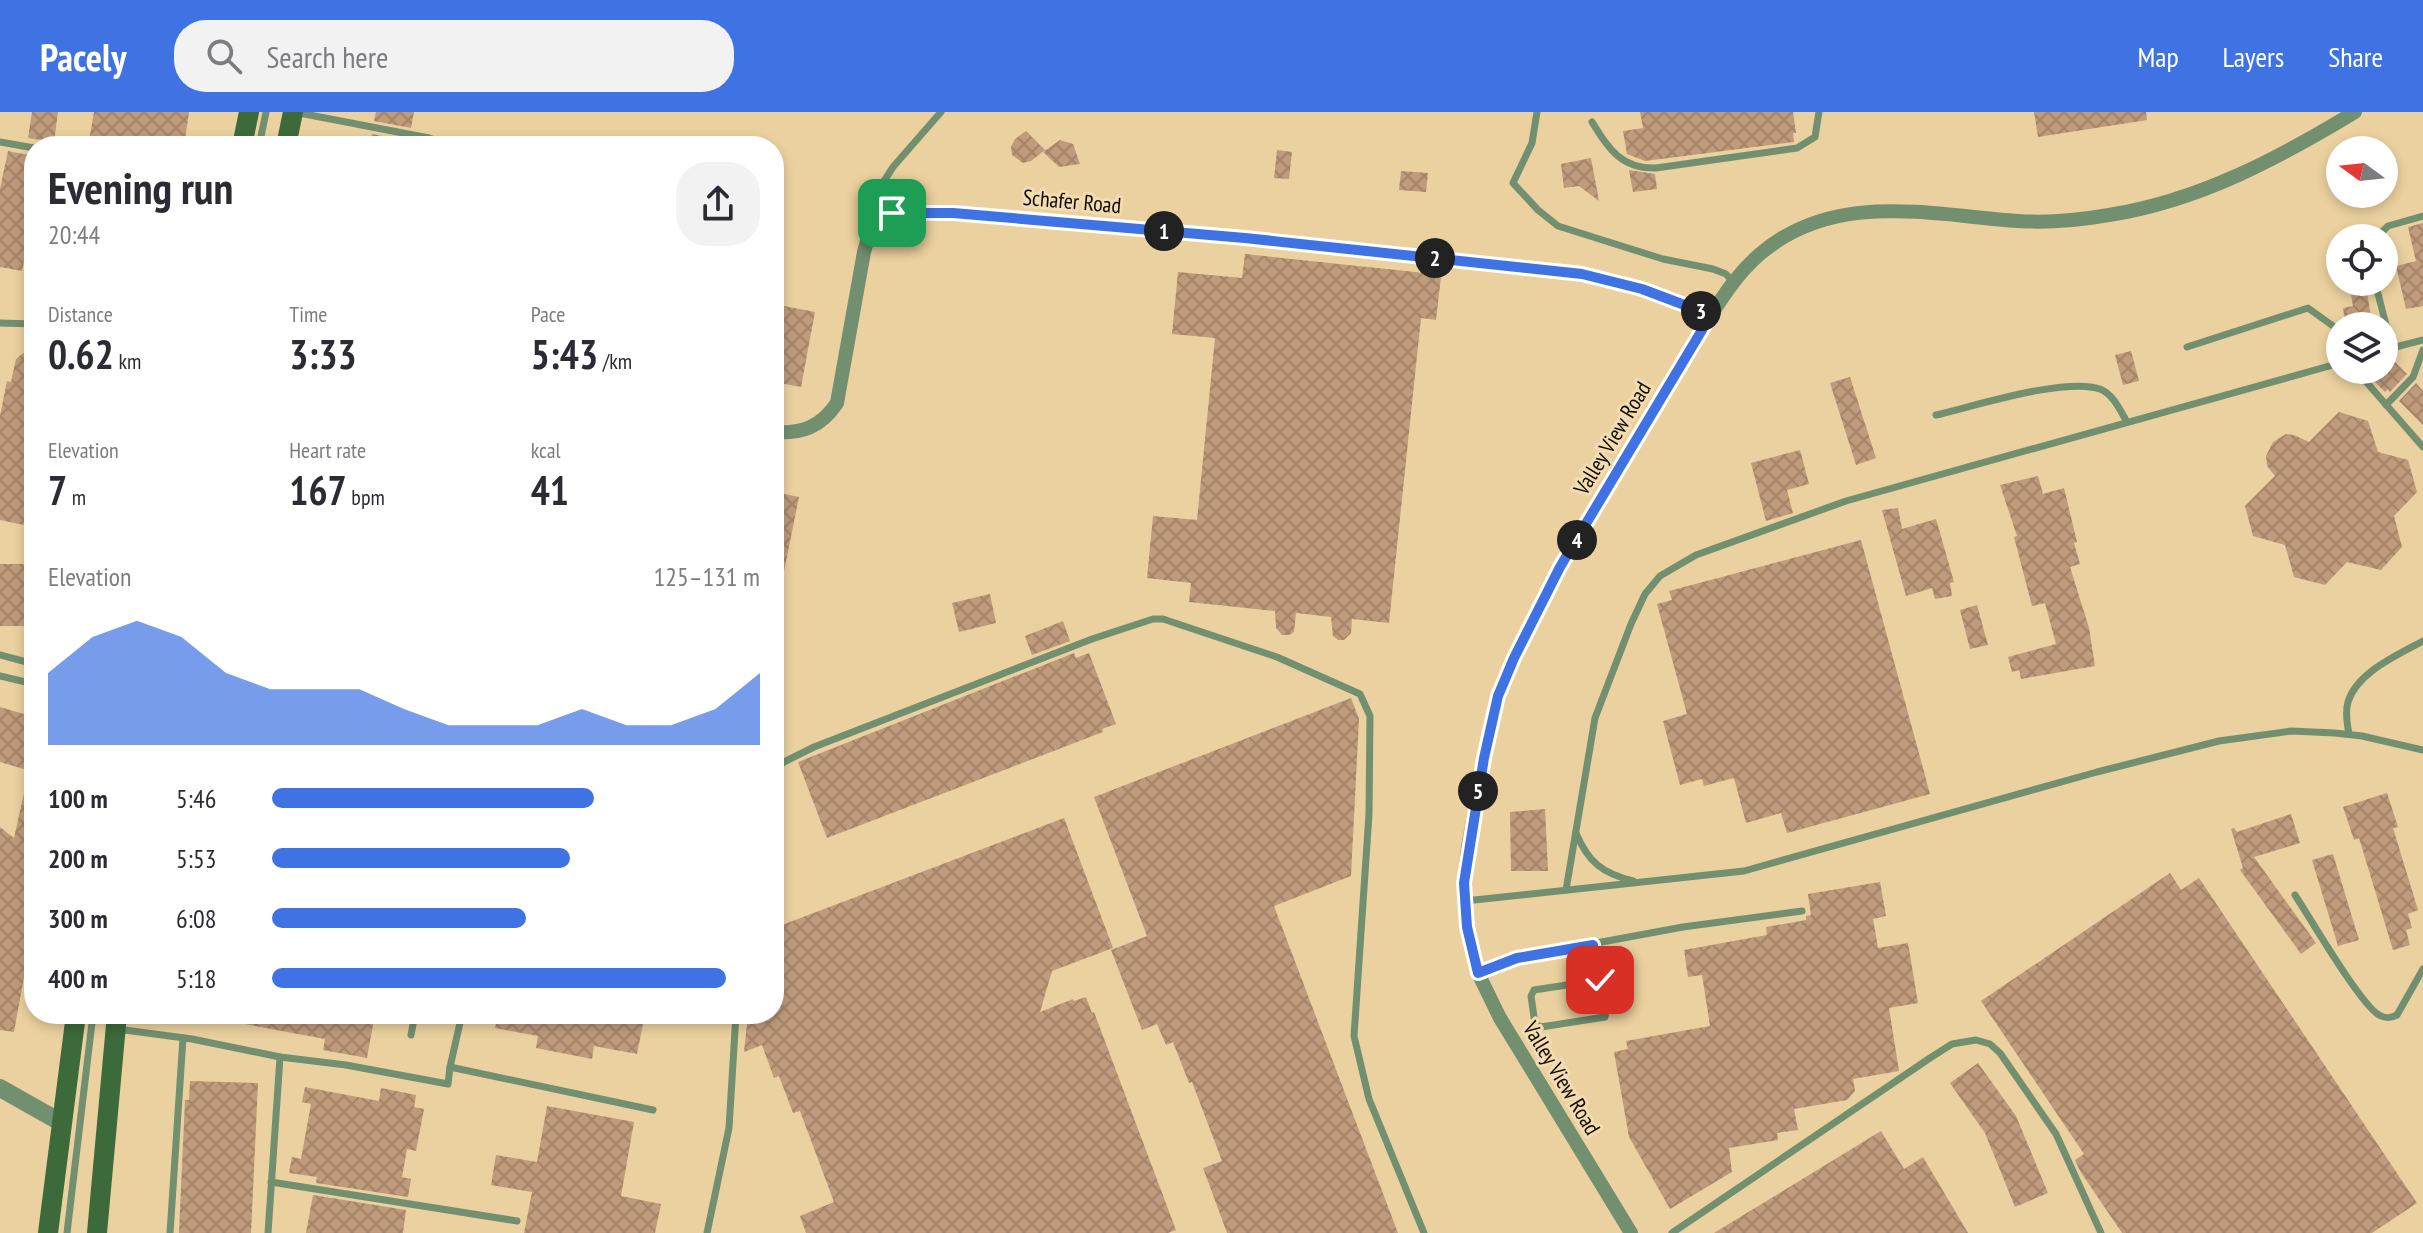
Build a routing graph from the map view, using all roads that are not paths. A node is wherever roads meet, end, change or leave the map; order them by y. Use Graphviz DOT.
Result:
graph roads {
  1 [pos="249,112"];
  2 [pos="266,112"];
  3 [pos="294,112"];
  4 [pos="941,112"];
  5 [pos="1537,112"];
  6 [pos="1819,112"];
  7 [pos="2355,112"];
  8 [pos="1592,122"];
  9 [pos="244,136"];
  10 [pos="261,136"];
  11 [pos="288,136"];
  12 [pos="419,136"];
  13 [pos="0,142"];
  14 [pos="24,146"];
  15 [pos="2423,216"];
  16 [pos="2395,224"];
  17 [pos="871,227"];
  18 [pos="1733,282"];
  19 [pos="1711,315"];
  20 [pos="2326,321"];
  21 [pos="0,323"];
  22 [pos="24,324"];
  23 [pos="2423,340"];
  24 [pos="2398,346"];
  25 [pos="2187,347"];
  26 [pos="2423,350"];
  27 [pos="2326,367"];
  28 [pos="2368,384"];
  29 [pos="2386,405"];
  30 [pos="1936,415"];
  31 [pos="2127,422"];
  32 [pos="2423,429"];
  33 [pos="784,431"];
  34 [pos="2414,438"];
  35 [pos="2423,447"];
  36 [pos="2423,641"];
  37 [pos="0,655"];
  38 [pos="24,661"];
  39 [pos="0,676"];
  40 [pos="24,682"];
  41 [pos="2349,734"];
  42 [pos="2423,750"];
  43 [pos="784,762"];
  44 [pos="1575,831"];
  45 [pos="1640,883"];
  46 [pos="1566,890"];
  47 [pos="2295,895"];
  48 [pos="1465,901"];
  49 [pos="1802,911"];
  50 [pos="1593,945"];
  51 [pos="2423,969"];
  52 [pos="1478,973"];
  53 [pos="1600,980"];
  54 [pos="75,1024"];
  55 [pos="92,1024"];
  56 [pos="116,1024"];
  57 [pos="128,1024"];
  58 [pos="413,1024"];
  59 [pos="460,1024"];
  60 [pos="735,1024"];
  61 [pos="411,1035"];
  62 [pos="183,1038"];
  63 [pos="280,1057"];
  64 [pos="450,1067"];
  65 [pos="0,1088"];
  66 [pos="653,1110"];
  67 [pos="62,1123"];
  68 [pos="271,1182"];
  69 [pos="517,1221"];
  70 [pos="48,1233"];
  71 [pos="67,1233"];
  72 [pos="98,1233"];
  73 [pos="170,1233"];
  74 [pos="268,1233"];
  75 [pos="707,1233"];
  76 [pos="1424,1233"];
  77 [pos="1631,1233"];
  78 [pos="1672,1233"];
  79 [pos="2101,1233"];
  1 -- 9 [label="main road"];
  2 -- 10 [label="lane"];
  3 -- 11 [label="main road"];
  3 -- 12 [label="lane"];
  4 -- 17 [label="lane"];
  5 -- 18 [label="lane"];
  6 -- 8 [label="lane"];
  7 -- 18 [label="street, Valley View Road"];
  13 -- 14 [label="lane"];
  15 -- 16 [label="lane"];
  17 -- 19 [label="street, Schafer Road"];
  17 -- 33 [label="street"];
  18 -- 19 [label="street, Valley View Road"];
  19 -- 48 [label="street, Valley View Road"];
  20 -- 25 [label="lane"];
  21 -- 22 [label="lane"];
  23 -- 24 [label="lane"];
  26 -- 29 [label="lane"];
  27 -- 31 [label="lane"];
  28 -- 29 [label="lane"];
  29 -- 34 [label="lane"];
  30 -- 31 [label="lane"];
  31 -- 44 [label="lane"];
  32 -- 34 [label="lane"];
  34 -- 35 [label="lane"];
  36 -- 41 [label="lane"];
  37 -- 38 [label="lane"];
  39 -- 40 [label="lane"];
  41 -- 42 [label="lane"];
  41 -- 45 [label="lane"];
  43 -- 76 [label="lane"];
  44 -- 45 [label="lane"];
  44 -- 46 [label="lane"];
  45 -- 46 [label="lane"];
  46 -- 48 [label="lane"];
  47 -- 51 [label="lane"];
  48 -- 52 [label="street, Valley View Road"];
  49 -- 50 [label="lane"];
  50 -- 52 [label="lane"];
  50 -- 53 [label="lane"];
  52 -- 77 [label="street, Valley View Road"];
  53 -- 53 [label="lane"];
  54 -- 67 [label="main road"];
  55 -- 71 [label="lane"];
  56 -- 72 [label="main road"];
  57 -- 62 [label="lane"];
  58 -- 61 [label="lane"];
  59 -- 64 [label="lane"];
  60 -- 75 [label="lane"];
  62 -- 63 [label="lane"];
  62 -- 73 [label="lane"];
  63 -- 64 [label="lane"];
  63 -- 68 [label="lane"];
  64 -- 66 [label="lane"];
  65 -- 67 [label="street"];
  67 -- 70 [label="main road"];
  68 -- 69 [label="lane"];
  68 -- 74 [label="lane"];
  78 -- 79 [label="lane"];
}
